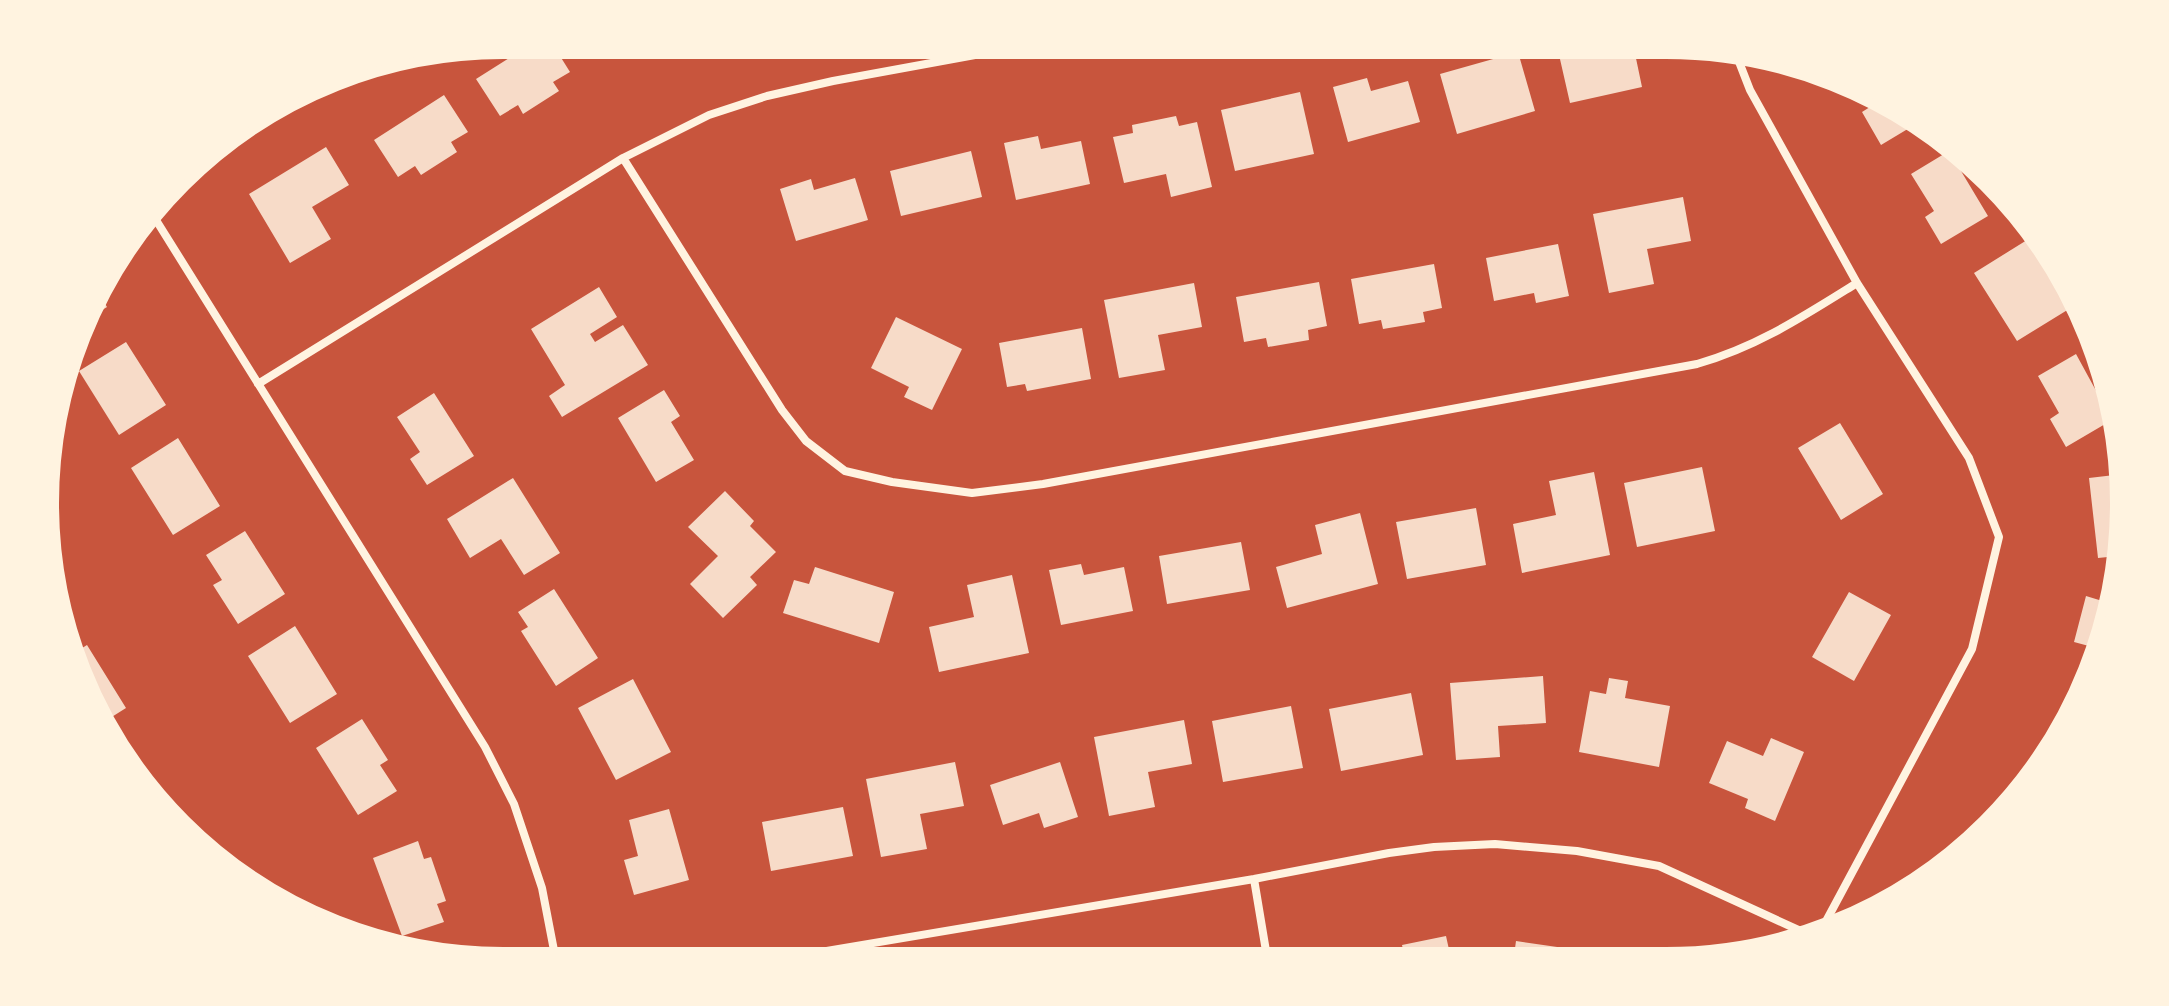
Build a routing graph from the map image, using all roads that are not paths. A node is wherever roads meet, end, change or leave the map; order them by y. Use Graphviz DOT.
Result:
graph roads {
  1 [pos="981,54"];
  2 [pos="1738,60"];
  3 [pos="623,158"];
  4 [pos="155,219"];
  5 [pos="1857,283"];
  6 [pos="258,384"];
  7 [pos="1254,879"];
  8 [pos="1824,923"];
  9 [pos="1801,931"];
  10 [pos="554,952"];
  11 [pos="820,952"];
  12 [pos="1266,952"];
  1 -- 3 [label="street"];
  2 -- 5 [label="street"];
  3 -- 5 [label="street"];
  3 -- 6 [label="street"];
  4 -- 6 [label="street"];
  5 -- 8 [label="street"];
  6 -- 10 [label="street"];
  7 -- 9 [label="street"];
  7 -- 11 [label="street"];
  7 -- 12 [label="street"];
}
